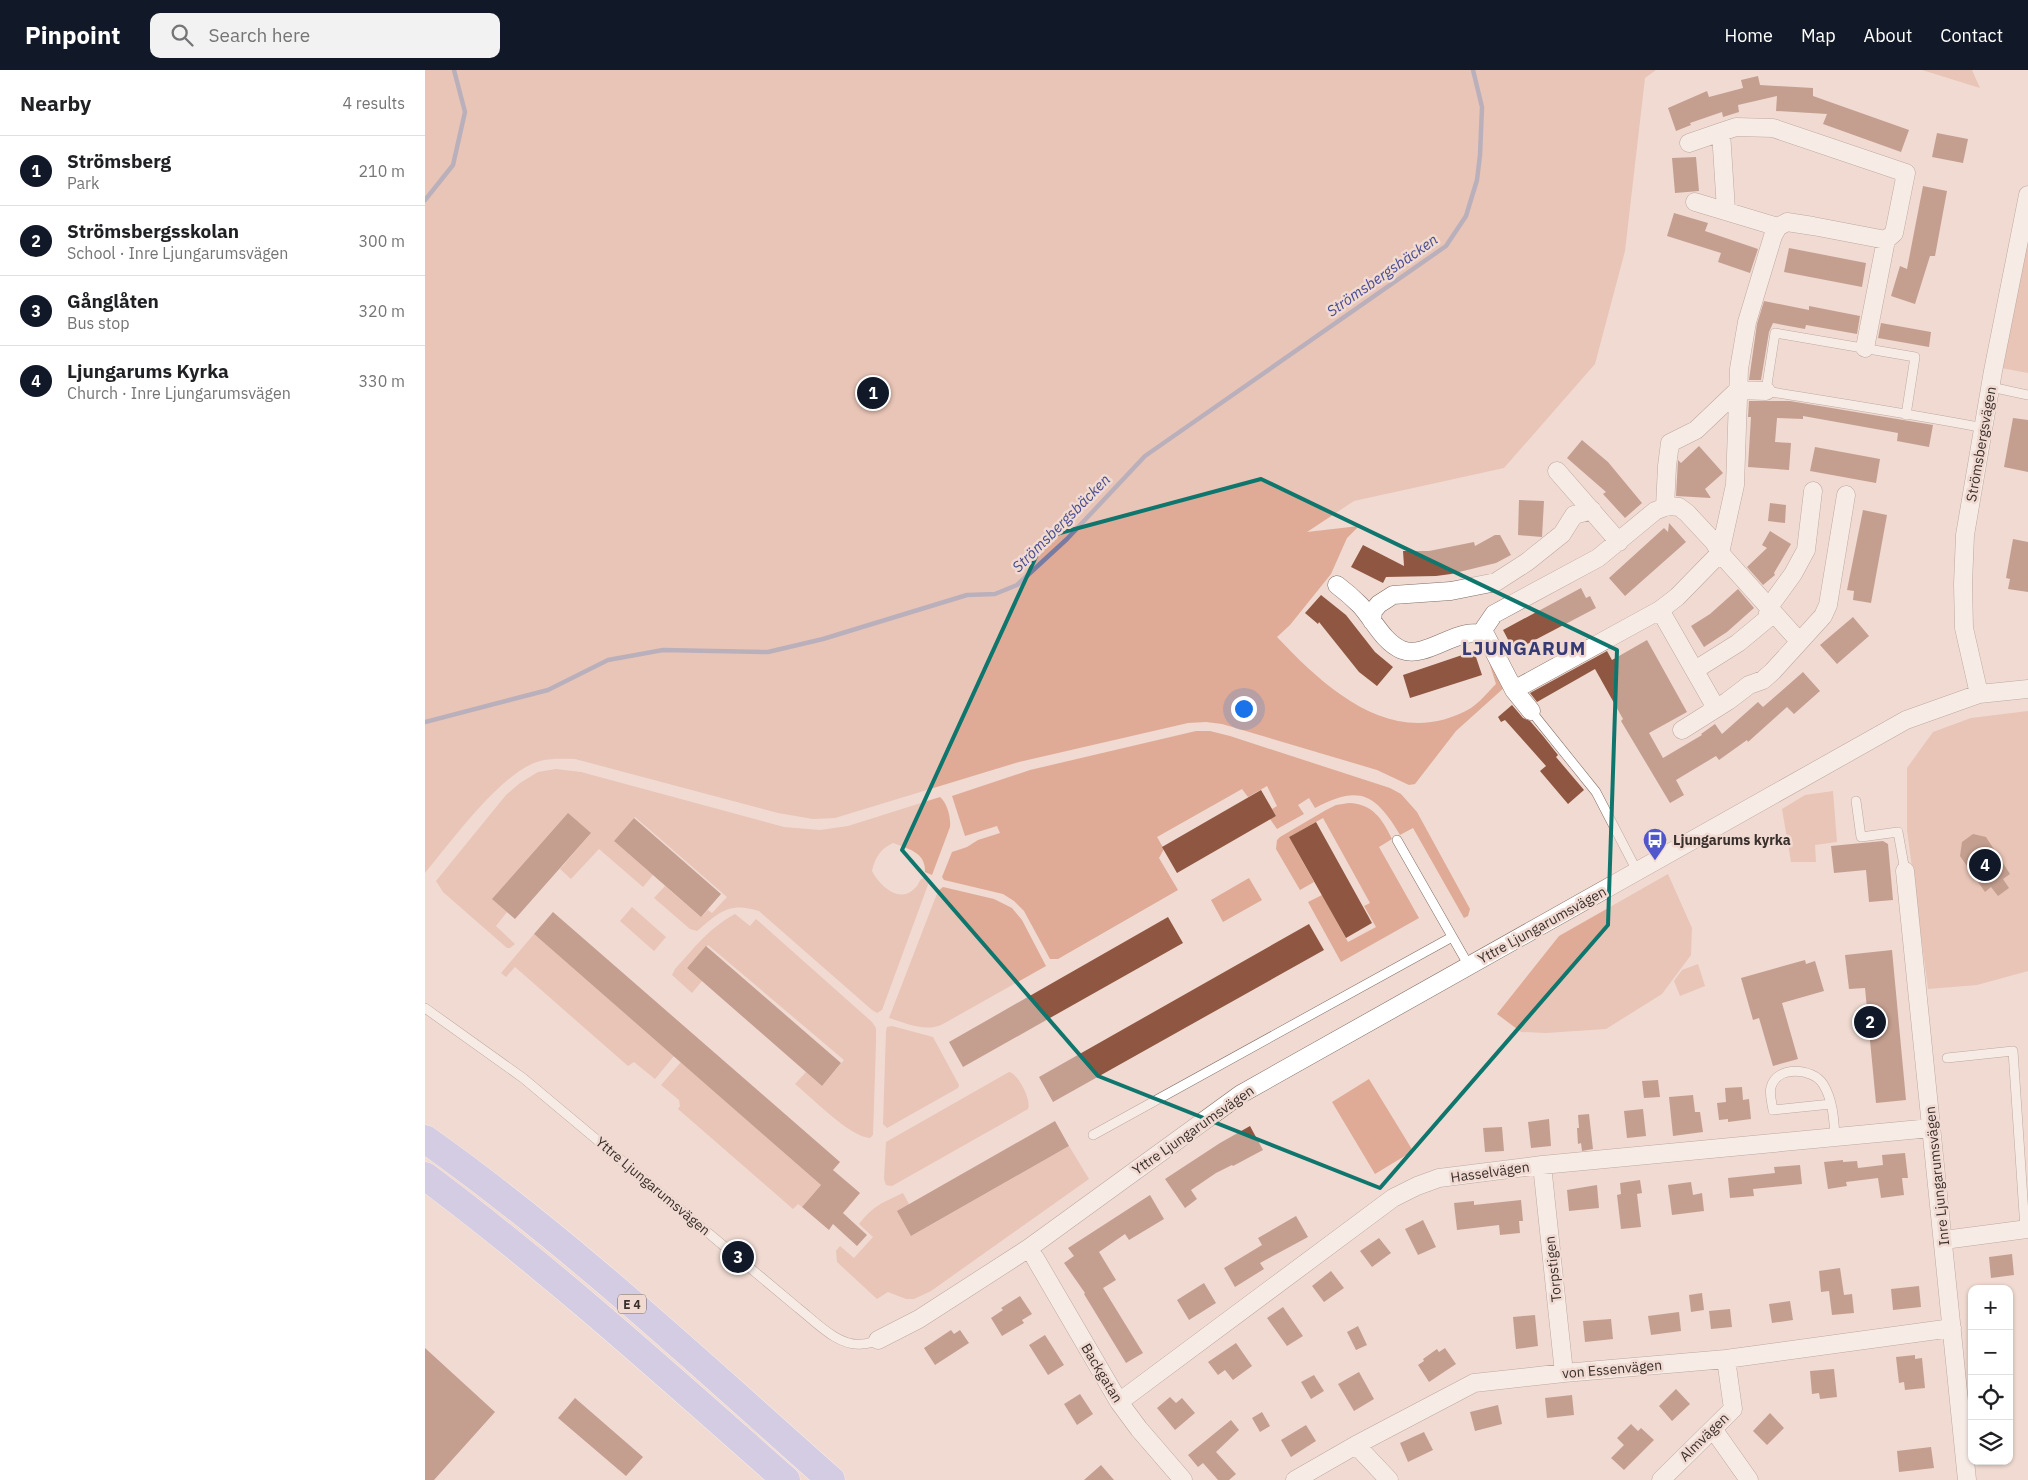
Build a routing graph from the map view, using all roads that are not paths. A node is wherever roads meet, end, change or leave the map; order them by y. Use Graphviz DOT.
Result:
graph roads {
  1 [pos="1721,132"];
  2 [pos="1689,143"];
  3 [pos="2028,195"];
  4 [pos="1695,202"];
  5 [pos="1725,210"];
  6 [pos="1778,227"];
  7 [pos="1886,240"];
  8 [pos="1865,348"];
  9 [pos="1991,387"];
  10 [pos="1738,390"];
  11 [pos="1765,391"];
  12 [pos="2028,394"];
  13 [pos="1905,415"];
  14 [pos="1984,428"];
  15 [pos="1557,471"];
  16 [pos="1813,491"];
  17 [pos="1846,495"];
  18 [pos="1665,507"];
  19 [pos="1592,510"];
  20 [pos="1619,542"];
  21 [pos="1720,553"];
  22 [pos="1337,585"];
  23 [pos="1486,586"];
  24 [pos="1769,608"];
  25 [pos="1659,610"];
  26 [pos="1494,614"];
  27 [pos="1372,621"];
  28 [pos="1481,633"];
  29 [pos="1799,641"];
  30 [pos="1695,670"];
  31 [pos="2028,689"];
  32 [pos="1514,690"];
  33 [pos="1979,694"];
  34 [pos="1716,708"];
  35 [pos="1531,711"];
  36 [pos="1682,730"];
  37 [pos="1856,801"];
  38 [pos="1397,840"];
  39 [pos="1637,871"];
  40 [pos="1905,871"];
  41 [pos="1451,937"];
  42 [pos="1469,966"];
  43 [pos="425,1008"];
  44 [pos="1947,1058"];
  45 [pos="1831,1104"];
  46 [pos="1931,1128"];
  47 [pos="1093,1135"];
  48 [pos="1835,1137"];
  49 [pos="425,1139"];
  50 [pos="1542,1165"];
  51 [pos="425,1176"];
  52 [pos="2027,1229"];
  53 [pos="1944,1240"];
  54 [pos="1035,1258"];
  55 [pos="1952,1328"];
  56 [pos="878,1340"];
  57 [pos="1726,1359"];
  58 [pos="1564,1373"];
  59 [pos="1119,1402"];
  60 [pos="1713,1429"];
  61 [pos="1356,1445"];
  62 [pos="786,1480"];
  63 [pos="831,1480"];
  64 [pos="1183,1480"];
  65 [pos="1295,1480"];
  66 [pos="1389,1480"];
  67 [pos="1661,1480"];
  68 [pos="1749,1480"];
  69 [pos="1967,1480"];
  1 -- 2 [label="street"];
  1 -- 5 [label="street"];
  1 -- 7 [label="street"];
  3 -- 9 [label="street, Strömsbergsvägen"];
  4 -- 5 [label="street"];
  5 -- 6 [label="street"];
  6 -- 7 [label="street"];
  6 -- 10 [label="street"];
  7 -- 8 [label="street"];
  8 -- 11 [label="lane"];
  8 -- 13 [label="lane"];
  9 -- 12 [label="lane"];
  9 -- 14 [label="street, Strömsbergsvägen"];
  10 -- 11 [label="street"];
  10 -- 18 [label="street"];
  10 -- 21 [label="street"];
  11 -- 13 [label="lane"];
  13 -- 14 [label="lane"];
  14 -- 33 [label="street, Strömsbergsvägen"];
  15 -- 19 [label="street"];
  16 -- 24 [label="street"];
  17 -- 29 [label="street"];
  18 -- 20 [label="street"];
  18 -- 21 [label="street"];
  19 -- 20 [label="street"];
  19 -- 23 [label="street"];
  20 -- 26 [label="street"];
  21 -- 24 [label="street"];
  21 -- 25 [label="street"];
  22 -- 27 [label="street"];
  23 -- 26 [label="street"];
  23 -- 27 [label="street"];
  24 -- 29 [label="street"];
  24 -- 30 [label="street"];
  25 -- 30 [label="street"];
  25 -- 32 [label="street"];
  26 -- 28 [label="street"];
  27 -- 28 [label="street"];
  28 -- 32 [label="street"];
  29 -- 34 [label="street"];
  30 -- 34 [label="street"];
  31 -- 33 [label="street, Yttre Ljungarumsvägen"];
  32 -- 35 [label="street"];
  33 -- 39 [label="street, Yttre Ljungarumsvägen"];
  34 -- 36 [label="street"];
  35 -- 39 [label="lane"];
  37 -- 40 [label="lane"];
  38 -- 41 [label="lane"];
  39 -- 42 [label="street, Yttre Ljungarumsvägen"];
  40 -- 46 [label="street, Inre Ljungarumsvägen"];
  41 -- 42 [label="lane"];
  41 -- 47 [label="lane"];
  42 -- 56 [label="street, Yttre Ljungarumsvägen"];
  43 -- 56 [label="lane, Yttre Ljungarumsvägen"];
  44 -- 52 [label="lane"];
  45 -- 45 [label="lane"];
  45 -- 48 [label="lane"];
  46 -- 48 [label="street, Hasselvägen"];
  46 -- 53 [label="street, Inre Ljungarumsvägen"];
  48 -- 50 [label="street, Hasselvägen"];
  49 -- 63 [label="highway, E 4"];
  50 -- 58 [label="street, Torpstigen"];
  50 -- 59 [label="street, Hasselvägen"];
  51 -- 62 [label="highway, E 4"];
  52 -- 53 [label="street"];
  53 -- 55 [label="street, Inre Ljungarumsvägen"];
  54 -- 59 [label="street, Backgatan"];
  55 -- 57 [label="street, von Essenvägen"];
  55 -- 69 [label="street, Inre Ljungarumsvägen"];
  57 -- 58 [label="street, von Essenvägen"];
  57 -- 60 [label="street, Almvägen"];
  58 -- 61 [label="street, von Essenvägen"];
  59 -- 64 [label="street, Backgatan"];
  60 -- 67 [label="street, Almvägen"];
  60 -- 68 [label="street"];
  61 -- 65 [label="street, von Essenvägen"];
  61 -- 66 [label="street"];
}
